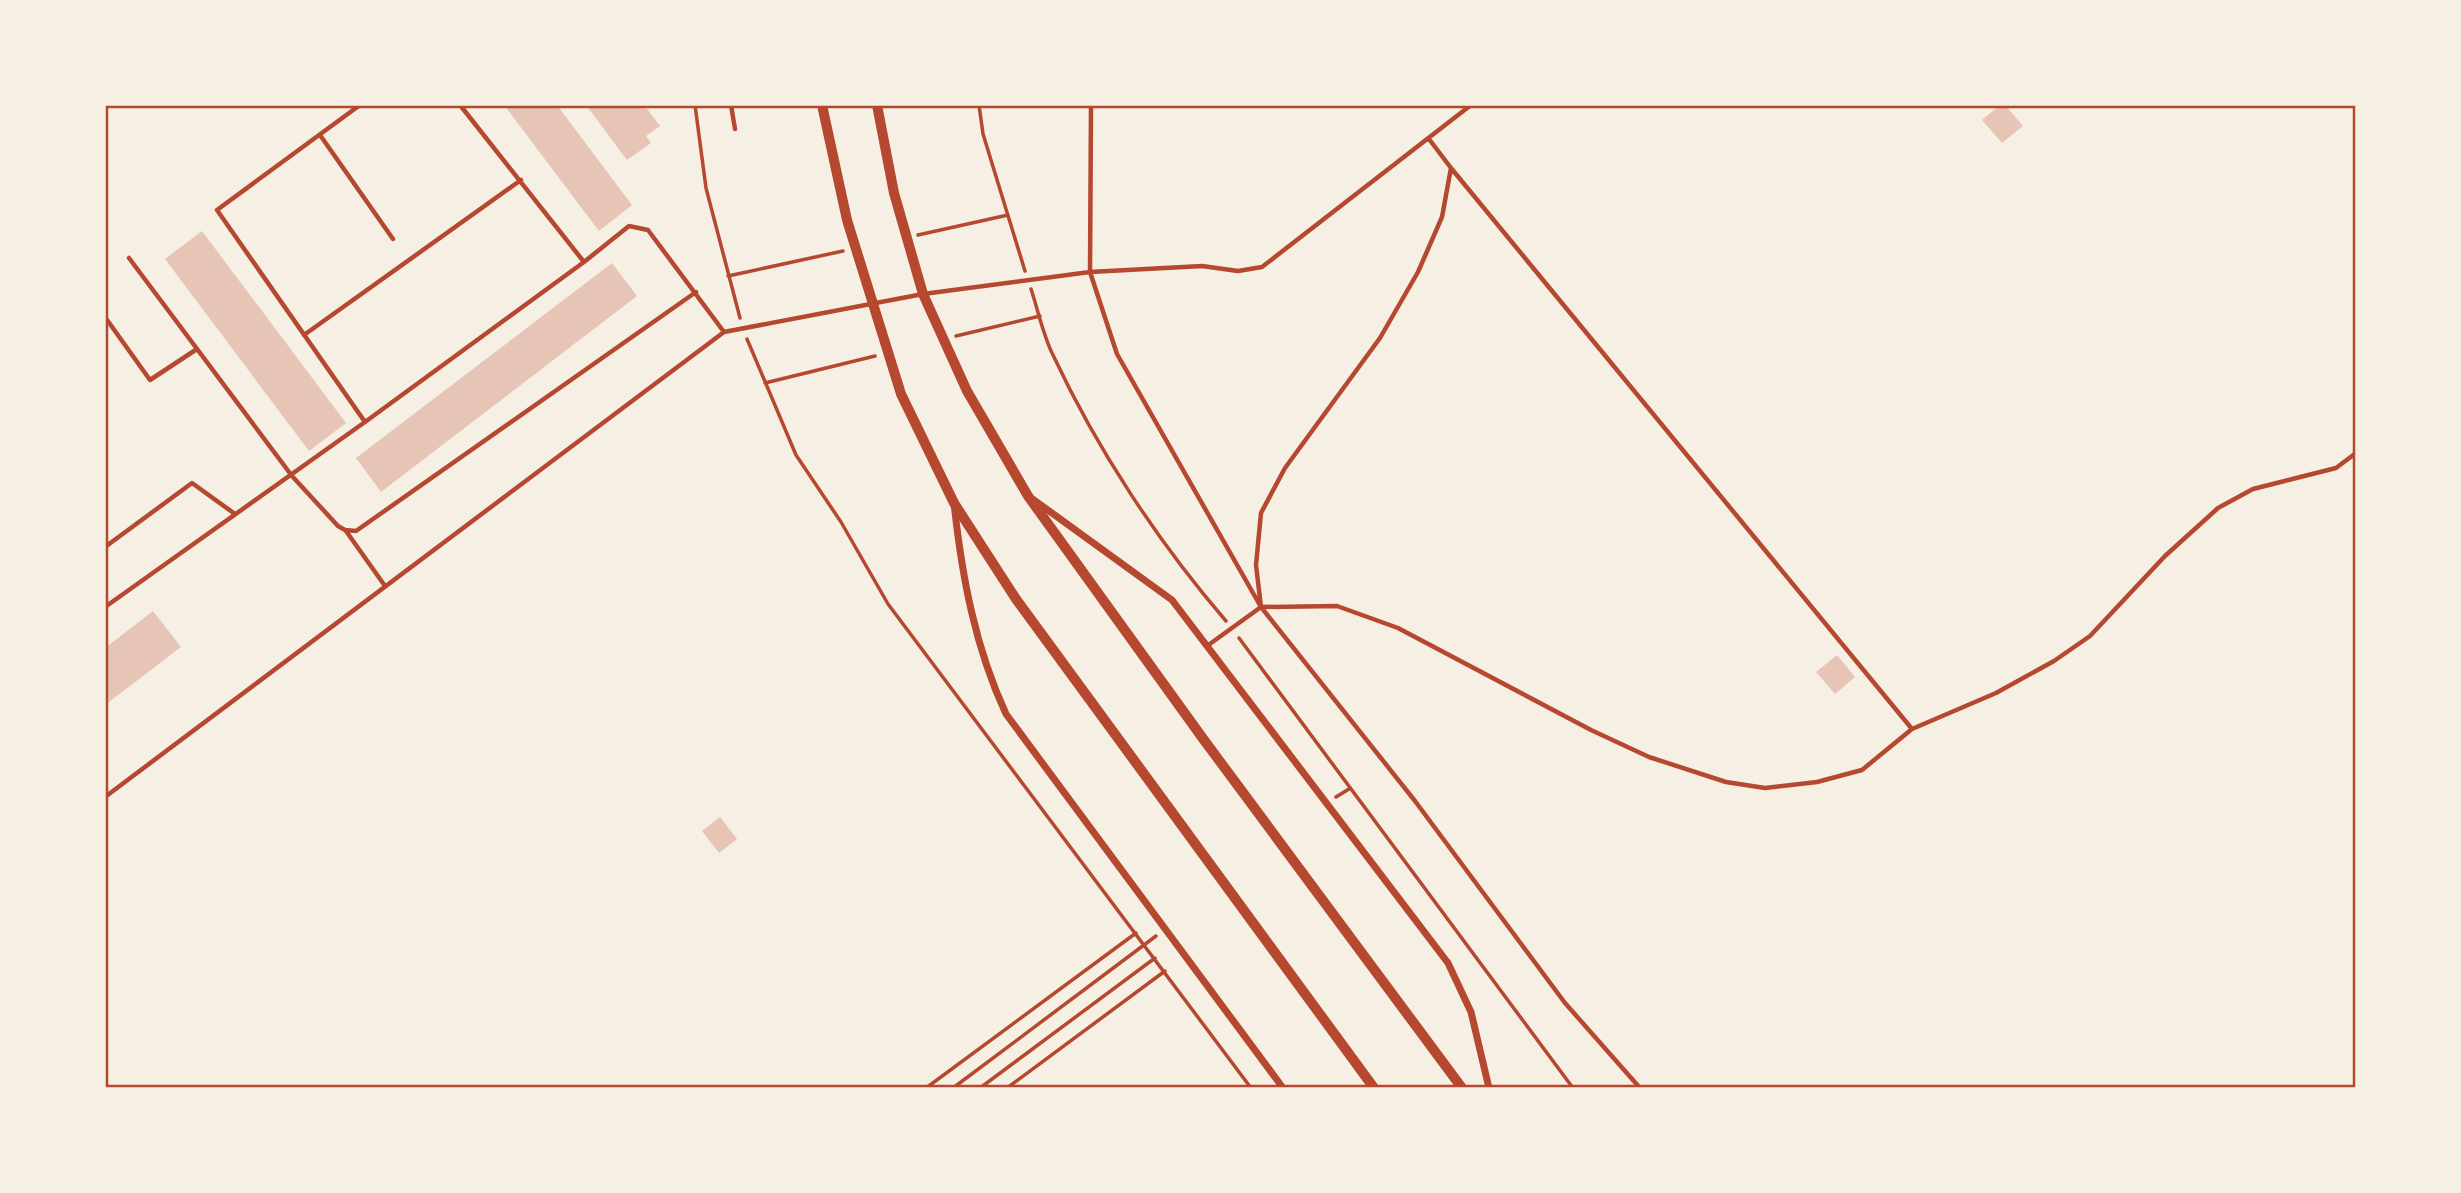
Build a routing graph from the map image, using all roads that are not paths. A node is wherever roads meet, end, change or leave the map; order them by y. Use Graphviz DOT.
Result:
graph roads {
  1 [pos="360,105"];
  2 [pos="460,105"];
  3 [pos="732,105"];
  4 [pos="820,105"];
  5 [pos="1091,105"];
  6 [pos="1471,105"];
  7 [pos="879,108"];
  8 [pos="735,129"];
  9 [pos="320,135"];
  10 [pos="1429,139"];
  11 [pos="1451,168"];
  12 [pos="521,180"];
  13 [pos="394,239"];
  14 [pos="129,258"];
  15 [pos="584,262"];
  16 [pos="1090,272"];
  17 [pos="696,292"];
  18 [pos="923,294"];
  19 [pos="872,306"];
  20 [pos="105,317"];
  21 [pos="724,332"];
  22 [pos="304,335"];
  23 [pos="197,349"];
  24 [pos="365,422"];
  25 [pos="2356,453"];
  26 [pos="292,476"];
  27 [pos="1028,496"];
  28 [pos="954,503"];
  29 [pos="235,514"];
  30 [pos="345,530"];
  31 [pos="105,547"];
  32 [pos="385,586"];
  33 [pos="105,607"];
  34 [pos="1261,607"];
  35 [pos="1206,647"];
  36 [pos="1912,729"];
  37 [pos="105,797"];
  38 [pos="1283,1088"];
  39 [pos="1374,1088"];
  40 [pos="1462,1088"];
  41 [pos="1489,1088"];
  42 [pos="1640,1088"];
  1 -- 9 [label="lane"];
  2 -- 12 [label="lane"];
  3 -- 8 [label="lane"];
  4 -- 19 [label="street"];
  5 -- 16 [label="lane"];
  6 -- 10 [label="lane"];
  7 -- 18 [label="street"];
  9 -- 13 [label="lane"];
  9 -- 22 [label="lane"];
  10 -- 11 [label="lane"];
  10 -- 16 [label="lane"];
  11 -- 34 [label="lane"];
  11 -- 36 [label="lane"];
  12 -- 15 [label="lane"];
  12 -- 22 [label="lane"];
  14 -- 23 [label="lane"];
  15 -- 17 [label="lane"];
  15 -- 24 [label="lane"];
  16 -- 18 [label="lane"];
  16 -- 34 [label="lane"];
  17 -- 21 [label="lane"];
  17 -- 30 [label="lane"];
  18 -- 19 [label="lane"];
  18 -- 27 [label="street"];
  19 -- 21 [label="lane"];
  19 -- 28 [label="street"];
  20 -- 23 [label="lane"];
  21 -- 32 [label="lane"];
  22 -- 24 [label="lane"];
  23 -- 26 [label="lane"];
  24 -- 26 [label="lane"];
  25 -- 36 [label="lane"];
  26 -- 29 [label="lane"];
  26 -- 30 [label="lane"];
  27 -- 35 [label="street"];
  27 -- 40 [label="street"];
  28 -- 38 [label="street"];
  28 -- 39 [label="street"];
  29 -- 31 [label="lane"];
  29 -- 33 [label="lane"];
  30 -- 32 [label="lane"];
  32 -- 37 [label="lane"];
  34 -- 35 [label="lane"];
  34 -- 36 [label="lane"];
  34 -- 42 [label="lane"];
  35 -- 41 [label="street"];
}
